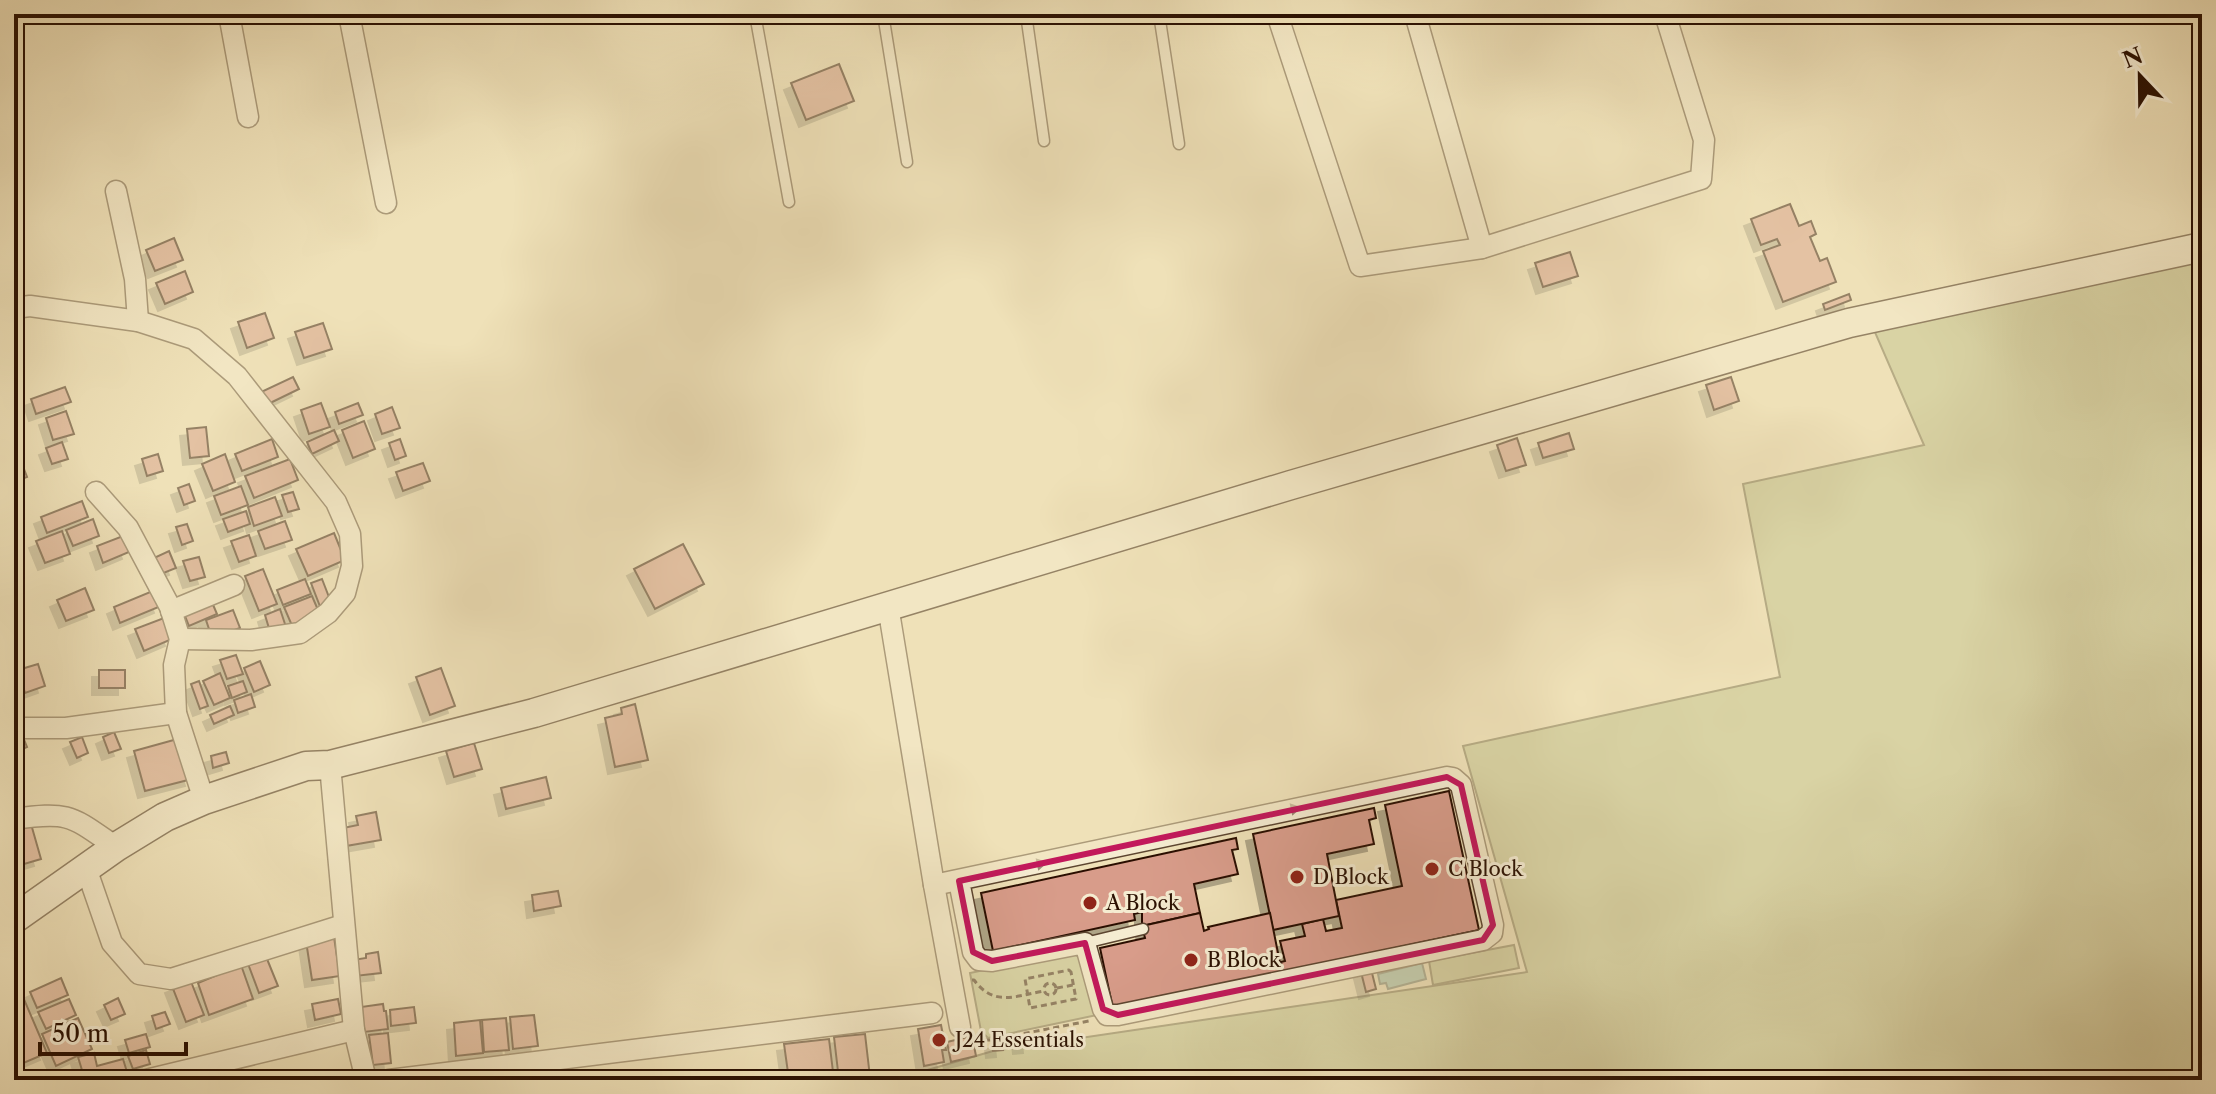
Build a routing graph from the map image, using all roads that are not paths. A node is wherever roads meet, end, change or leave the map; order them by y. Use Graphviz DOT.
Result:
graph roads {
  1 [pos="229,14"];
  2 [pos="349,14"];
  3 [pos="755,14"];
  4 [pos="883,14"];
  5 [pos="1026,14"];
  6 [pos="1159,14"];
  7 [pos="1277,14"];
  8 [pos="1415,14"];
  9 [pos="1665,14"];
  10 [pos="248,117"];
  11 [pos="1044,141"];
  12 [pos="1179,144"];
  13 [pos="907,162"];
  14 [pos="116,191"];
  15 [pos="789,202"];
  16 [pos="386,203"];
  17 [pos="2202,247"];
  18 [pos="1482,248"];
  19 [pos="14,308"];
  20 [pos="138,321"];
  21 [pos="96,492"];
  22 [pos="234,585"];
  23 [pos="888,606"];
  24 [pos="171,611"];
  25 [pos="180,639"];
  26 [pos="176,713"];
  27 [pos="14,728"];
  28 [pos="330,765"];
  29 [pos="204,800"];
  30 [pos="14,819"];
  31 [pos="116,847"];
  32 [pos="86,868"];
  33 [pos="959,881"];
  34 [pos="934,885"];
  35 [pos="964,907"];
  36 [pos="939,912"];
  37 [pos="14,919"];
  38 [pos="343,925"];
  39 [pos="1143,929"];
  40 [pos="1085,943"];
  41 [pos="932,1013"];
  42 [pos="968,1023"];
  43 [pos="354,1030"];
  44 [pos="171,1077"];
  45 [pos="146,1080"];
  46 [pos="366,1080"];
  47 [pos="389,1080"];
  1 -- 10 [label="street"];
  2 -- 16 [label="street"];
  3 -- 15 [label="lane"];
  4 -- 13 [label="lane"];
  5 -- 11 [label="lane"];
  6 -- 12 [label="lane"];
  7 -- 18 [label="street"];
  8 -- 18 [label="street"];
  9 -- 18 [label="street"];
  14 -- 20 [label="street"];
  17 -- 23 [label="street"];
  19 -- 20 [label="street"];
  20 -- 25 [label="street"];
  21 -- 24 [label="street"];
  22 -- 24 [label="street"];
  23 -- 28 [label="street"];
  23 -- 34 [label="street"];
  24 -- 25 [label="street"];
  25 -- 26 [label="street"];
  26 -- 27 [label="street"];
  26 -- 29 [label="street"];
  28 -- 29 [label="street"];
  28 -- 38 [label="street"];
  29 -- 31 [label="street"];
  30 -- 31 [label="street"];
  31 -- 32 [label="street"];
  32 -- 37 [label="street"];
  32 -- 38 [label="street"];
  33 -- 34 [label="street"];
  33 -- 35 [label="street"];
  33 -- 40 [label="street, one-way"];
  34 -- 36 [label="street"];
  35 -- 36 [label="street"];
  35 -- 40 [label="street"];
  36 -- 42 [label="street"];
  38 -- 43 [label="street"];
  39 -- 40 [label="lane"];
  41 -- 47 [label="street"];
  43 -- 44 [label="street"];
  43 -- 46 [label="street"];
  44 -- 45 [label="street"];
}
